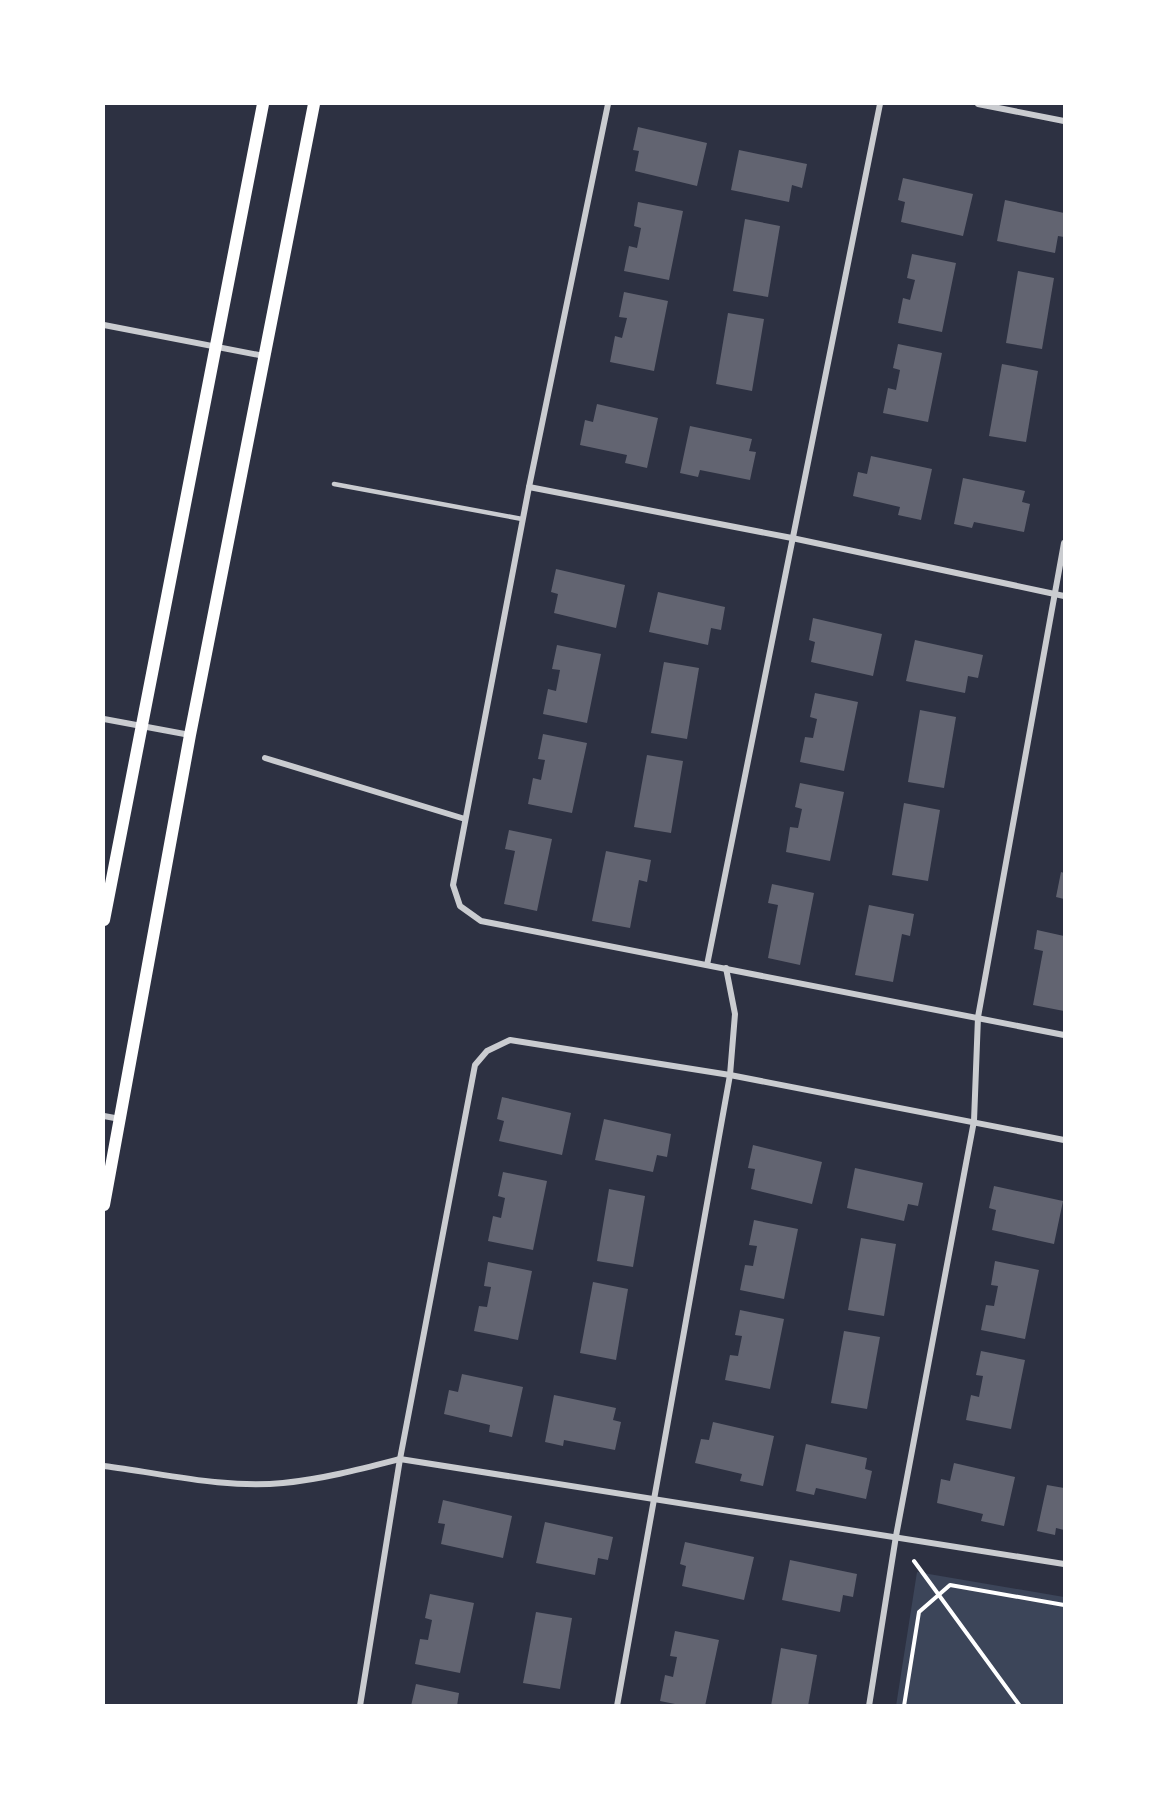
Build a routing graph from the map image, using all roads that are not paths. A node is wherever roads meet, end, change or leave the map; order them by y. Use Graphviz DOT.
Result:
graph roads {
  1 [pos="263,104"];
  2 [pos="314,104"];
  3 [pos="608,104"];
  4 [pos="880,104"];
  5 [pos="978,104"];
  6 [pos="1065,121"];
  7 [pos="104,325"];
  8 [pos="216,348"];
  9 [pos="264,356"];
  10 [pos="334,483"];
  11 [pos="529,487"];
  12 [pos="522,519"];
  13 [pos="792,538"];
  14 [pos="1065,543"];
  15 [pos="1054,594"];
  16 [pos="1065,596"];
  17 [pos="104,718"];
  18 [pos="142,726"];
  19 [pos="190,735"];
  20 [pos="265,758"];
  21 [pos="465,819"];
  22 [pos="104,920"];
  23 [pos="707,965"];
  24 [pos="726,968"];
  25 [pos="978,1017"];
  26 [pos="1065,1035"];
  27 [pos="730,1075"];
  28 [pos="104,1116"];
  29 [pos="120,1119"];
  30 [pos="974,1121"];
  31 [pos="1065,1140"];
  32 [pos="104,1204"];
  33 [pos="400,1459"];
  34 [pos="104,1466"];
  35 [pos="654,1498"];
  36 [pos="896,1536"];
  37 [pos="1065,1564"];
  38 [pos="360,1706"];
  39 [pos="616,1706"];
  40 [pos="869,1706"];
  1 -- 8 [label="main road"];
  2 -- 9 [label="main road"];
  3 -- 11 [label="street"];
  4 -- 13 [label="street"];
  5 -- 6 [label="street"];
  7 -- 8 [label="street"];
  8 -- 9 [label="street"];
  8 -- 18 [label="main road"];
  9 -- 19 [label="main road"];
  10 -- 12 [label="lane"];
  11 -- 12 [label="street"];
  11 -- 13 [label="street"];
  12 -- 21 [label="street"];
  13 -- 15 [label="street"];
  13 -- 23 [label="street"];
  14 -- 15 [label="street"];
  15 -- 16 [label="street"];
  15 -- 25 [label="street"];
  17 -- 18 [label="street"];
  18 -- 19 [label="street"];
  18 -- 22 [label="main road"];
  19 -- 29 [label="main road"];
  20 -- 21 [label="street"];
  21 -- 23 [label="street"];
  23 -- 24 [label="street"];
  24 -- 25 [label="street"];
  24 -- 27 [label="street"];
  25 -- 26 [label="street"];
  25 -- 30 [label="street"];
  27 -- 30 [label="street"];
  27 -- 33 [label="street"];
  27 -- 35 [label="street"];
  28 -- 29 [label="street"];
  29 -- 32 [label="main road"];
  30 -- 31 [label="street"];
  30 -- 36 [label="street"];
  33 -- 34 [label="street"];
  33 -- 35 [label="street"];
  33 -- 38 [label="street"];
  35 -- 36 [label="street"];
  35 -- 39 [label="street"];
  36 -- 37 [label="street"];
  36 -- 40 [label="street"];
}
